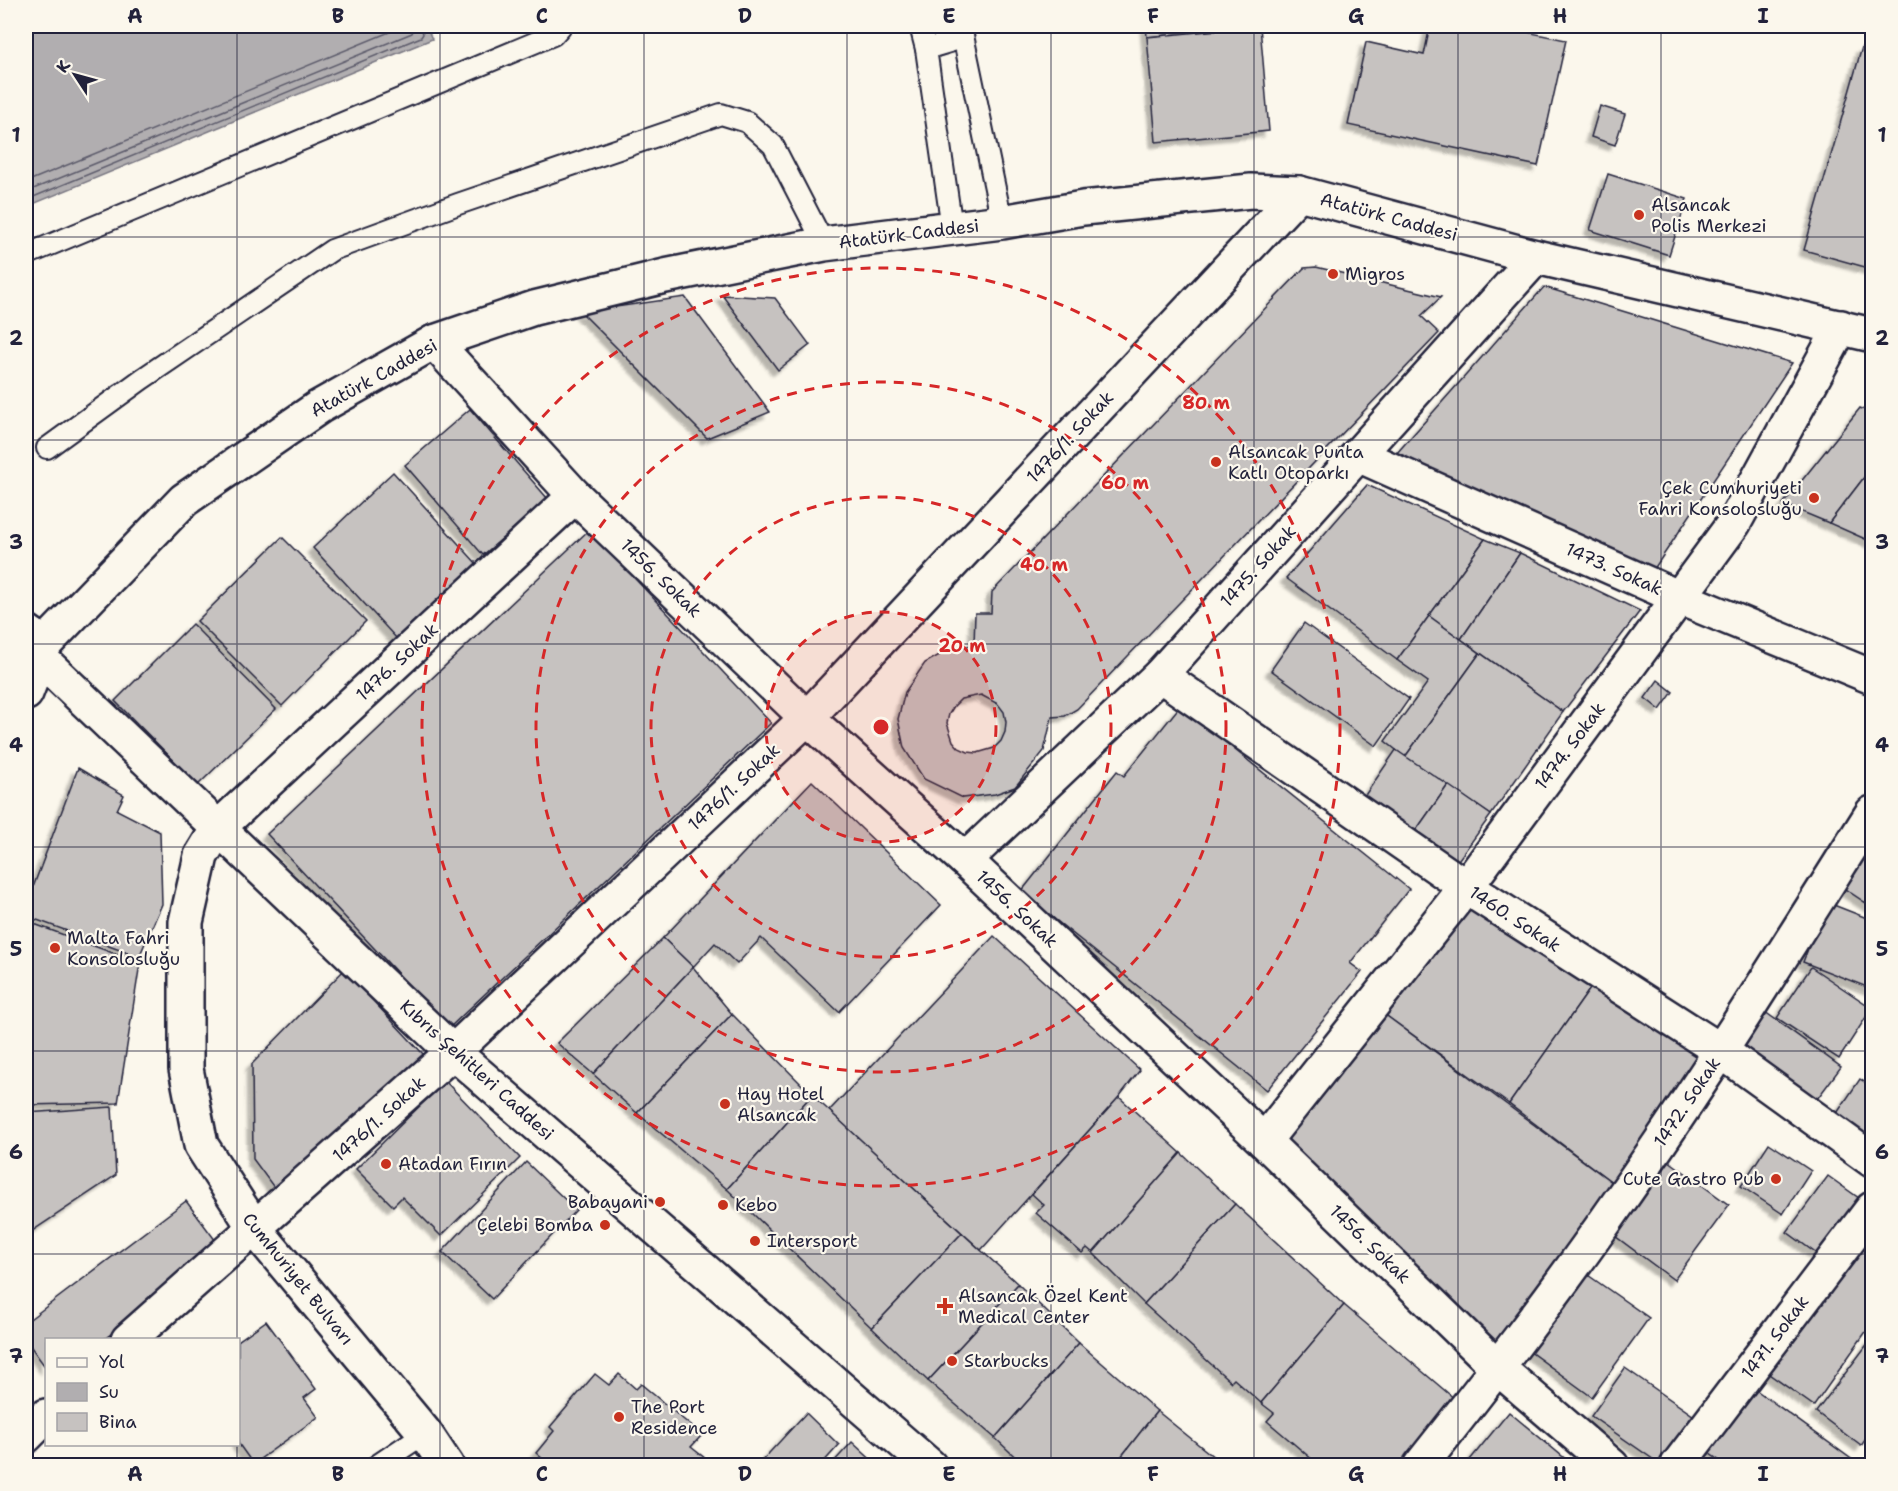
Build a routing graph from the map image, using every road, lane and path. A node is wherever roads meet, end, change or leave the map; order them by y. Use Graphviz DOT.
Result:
graph roads {
  1 [pos="561,26"];
  2 [pos="920,26"];
  3 [pos="962,32"];
  4 [pos="926,49"];
  5 [pos="1299,193"];
  6 [pos="1002,222"];
  7 [pos="952,228"];
  8 [pos="824,244"];
  9 [pos="26,255"];
  10 [pos="1536,257"];
  11 [pos="1840,327"];
  12 [pos="1872,335"];
  13 [pos="434,342"];
  14 [pos="47,448"];
  15 [pos="1358,454"];
  16 [pos="576,496"];
  17 [pos="1680,598"];
  18 [pos="37,644"];
  19 [pos="1160,675"];
  20 [pos="1872,677"];
  21 [pos="26,693"];
  22 [pos="807,718"];
  23 [pos="1872,813"];
  24 [pos="218,828"];
  25 [pos="964,860"];
  26 [pos="1466,887"];
  27 [pos="1721,1051"];
  28 [pos="453,1052"];
  29 [pos="1264,1141"];
  30 [pos="1872,1160"];
  31 [pos="1872,1209"];
  32 [pos="255,1229"];
  33 [pos="130,1338"];
  34 [pos="1498,1368"];
  35 [pos="45,1417"];
  36 [pos="424,1433"];
  37 [pos="26,1436"];
  38 [pos="927,1465"];
  39 [pos="376,1466"];
  40 [pos="447,1466"];
  41 [pos="1420,1466"];
  42 [pos="1612,1466"];
  43 [pos="1677,1466"];
  1 -- 9 [label="lane"];
  2 -- 4 [label="lane"];
  3 -- 4 [label="lane"];
  3 -- 6 [label="lane"];
  4 -- 7 [label="lane"];
  5 -- 6 [label="street, Atatürk Caddesi"];
  5 -- 10 [label="street, Atatürk Caddesi"];
  5 -- 22 [label="street, 1476/1. Sokak"];
  6 -- 7 [label="street, Atatürk Caddesi"];
  7 -- 8 [label="street, Atatürk Caddesi"];
  8 -- 13 [label="street, Atatürk Caddesi"];
  8 -- 14 [label="lane"];
  10 -- 11 [label="street, Atatürk Caddesi"];
  10 -- 15 [label="street, 1475. Sokak"];
  11 -- 12 [label="street, Atatürk Caddesi"];
  11 -- 17 [label="street, 1474. Sokak"];
  13 -- 16 [label="street, 1456. Sokak"];
  13 -- 18 [label="street, Atatürk Caddesi"];
  15 -- 17 [label="street, 1473. Sokak"];
  15 -- 19 [label="street, 1475. Sokak"];
  16 -- 22 [label="street, 1456. Sokak"];
  16 -- 24 [label="street, 1476. Sokak"];
  17 -- 20 [label="street, 1473. Sokak"];
  17 -- 26 [label="street, 1474. Sokak"];
  18 -- 21 [label="street, Atatürk Caddesi"];
  18 -- 24 [label="street, Kıbrıs Şehitleri Caddesi"];
  19 -- 25 [label="street, 1475. Sokak"];
  19 -- 26 [label="street, 1460. Sokak"];
  22 -- 25 [label="street, 1456. Sokak"];
  22 -- 28 [label="street, 1476/1. Sokak"];
  23 -- 27 [label="street, 1472. Sokak"];
  24 -- 28 [label="street, Kıbrıs Şehitleri Caddesi"];
  24 -- 32 [label="street, Cumhuriyet Bulvarı"];
  25 -- 29 [label="street, 1456. Sokak"];
  26 -- 27 [label="street, 1460. Sokak"];
  26 -- 29 [label="street, 1474. Sokak"];
  27 -- 30 [label="street, 1460. Sokak"];
  27 -- 34 [label="street, 1472. Sokak"];
  28 -- 32 [label="street, 1476/1. Sokak"];
  28 -- 38 [label="street, Kıbrıs Şehitleri Caddesi"];
  29 -- 34 [label="street, 1456. Sokak"];
  31 -- 43 [label="street, 1471. Sokak"];
  32 -- 33 [label="street, 1476/1. Sokak"];
  32 -- 36 [label="street, Cumhuriyet Bulvarı"];
  34 -- 41 [label="street, 1472. Sokak"];
  34 -- 42 [label="street, 1456. Sokak"];
  35 -- 37 [label="street"];
  36 -- 39 [label="lane"];
  36 -- 40 [label="street, Cumhuriyet Bulvarı"];
}
